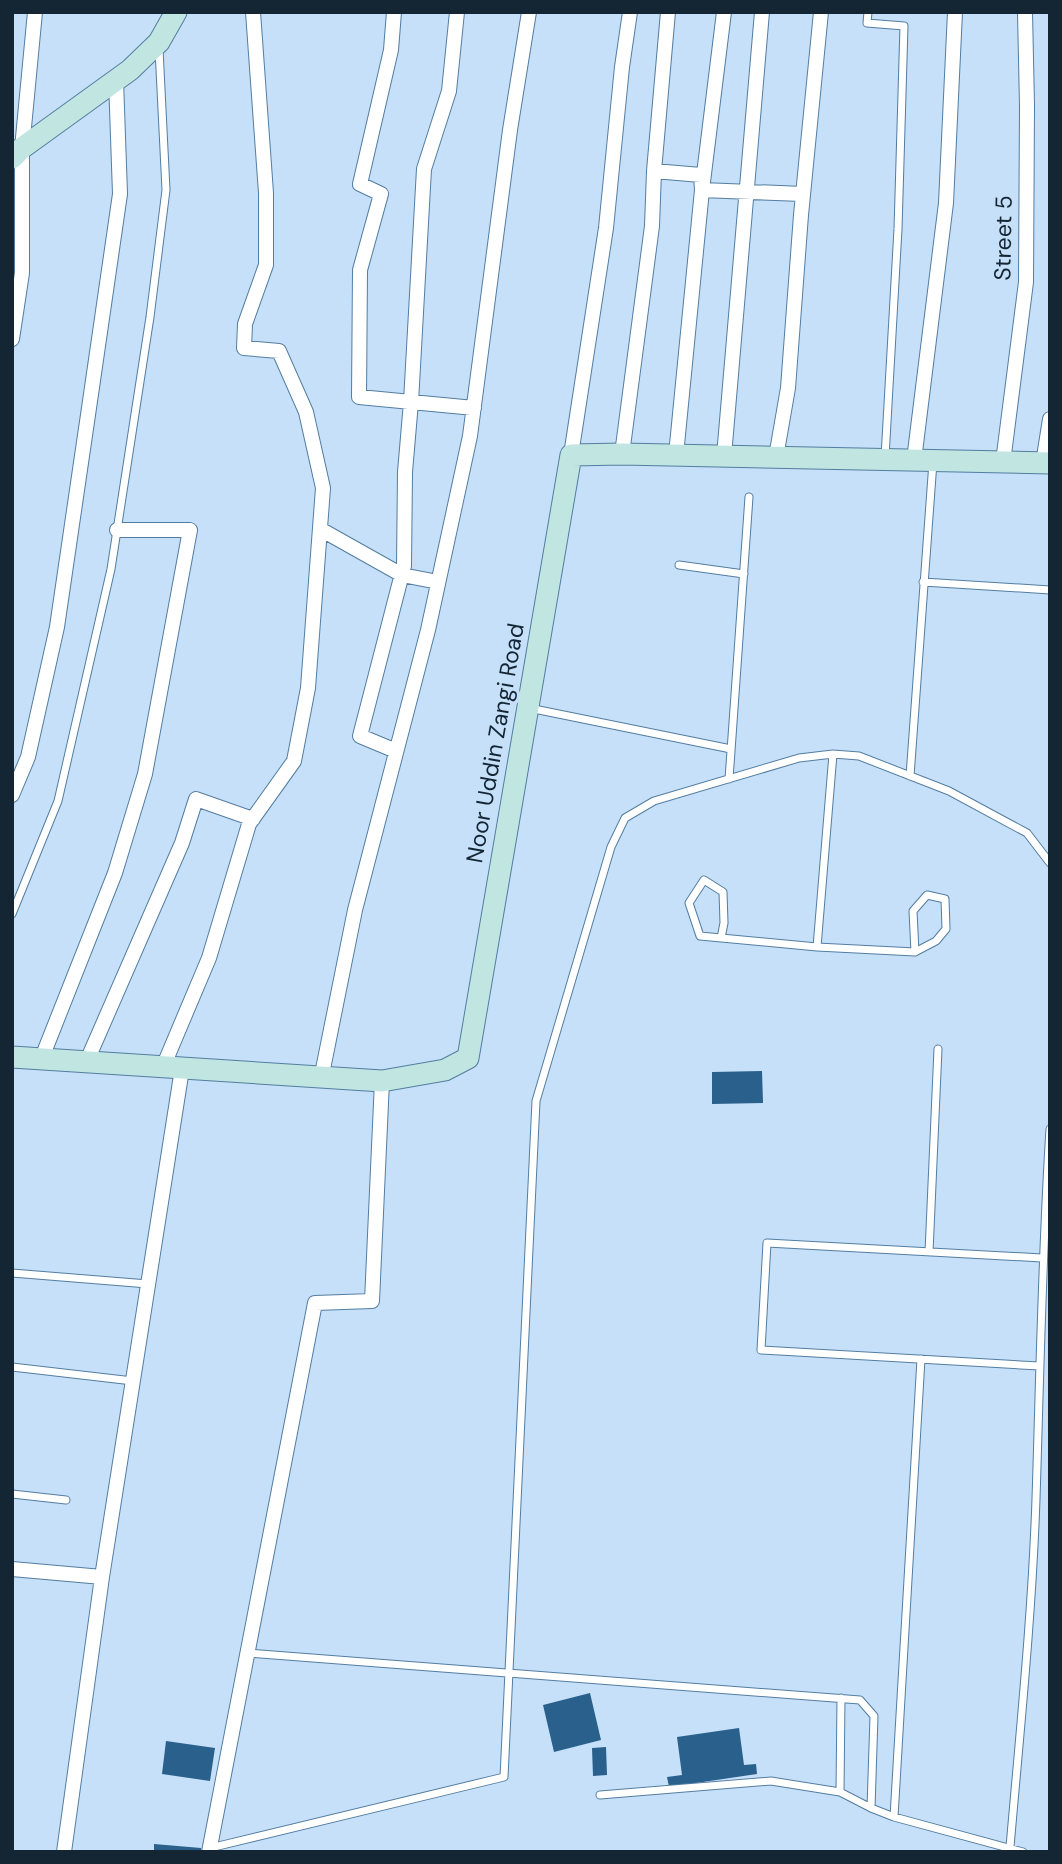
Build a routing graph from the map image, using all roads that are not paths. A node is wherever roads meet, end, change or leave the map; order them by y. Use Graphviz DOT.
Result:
graph roads {
  1 [pos="35,12"];
  2 [pos="176,12"];
  3 [pos="253,12"];
  4 [pos="394,12"];
  5 [pos="457,12"];
  6 [pos="529,12"];
  7 [pos="631,12"];
  8 [pos="668,12"];
  9 [pos="724,12"];
  10 [pos="762,12"];
  11 [pos="821,12"];
  12 [pos="868,12"];
  13 [pos="955,12"];
  14 [pos="1025,12"];
  15 [pos="159,42"];
  16 [pos="116,80"];
  17 [pos="17,153"];
  18 [pos="654,171"];
  19 [pos="702,190"];
  20 [pos="747,192"];
  21 [pos="803,194"];
  22 [pos="12,339"];
  23 [pos="411,402"];
  24 [pos="474,408"];
  25 [pos="1050,419"];
  26 [pos="622,454"];
  27 [pos="571,455"];
  28 [pos="676,455"];
  29 [pos="724,456"];
  30 [pos="776,457"];
  31 [pos="884,460"];
  32 [pos="923,461"];
  33 [pos="1003,462"];
  34 [pos="1046,463"];
  35 [pos="749,497"];
  36 [pos="320,529"];
  37 [pos="117,530"];
  38 [pos="679,565"];
  39 [pos="744,574"];
  40 [pos="402,575"];
  41 [pos="438,582"];
  42 [pos="923,582"];
  43 [pos="1050,590"];
  44 [pos="528,708"];
  45 [pos="731,749"];
  46 [pos="396,751"];
  47 [pos="833,754"];
  48 [pos="910,776"];
  49 [pos="729,779"];
  50 [pos="12,795"];
  51 [pos="253,819"];
  52 [pos="1050,863"];
  53 [pos="12,915"];
  54 [pos="721,938"];
  55 [pos="817,947"];
  56 [pos="915,952"];
  57 [pos="938,1049"];
  58 [pos="12,1057"];
  59 [pos="41,1060"];
  60 [pos="86,1063"];
  61 [pos="173,1068"];
  62 [pos="321,1079"];
  63 [pos="382,1081"];
  64 [pos="1050,1129"];
  65 [pos="929,1252"];
  66 [pos="1042,1258"];
  67 [pos="12,1273"];
  68 [pos="148,1284"];
  69 [pos="920,1359"];
  70 [pos="1039,1366"];
  71 [pos="12,1367"];
  72 [pos="133,1381"];
  73 [pos="12,1494"];
  74 [pos="66,1500"];
  75 [pos="12,1569"];
  76 [pos="102,1577"];
  77 [pos="247,1653"];
  78 [pos="509,1672"];
  79 [pos="841,1698"];
  80 [pos="840,1791"];
  81 [pos="600,1795"];
  82 [pos="871,1808"];
  83 [pos="894,1817"];
  84 [pos="1010,1847"];
  85 [pos="210,1850"];
  86 [pos="64,1852"];
  87 [pos="1023,1852"];
  1 -- 17 [label="street"];
  2 -- 15 [label="street"];
  3 -- 36 [label="street"];
  4 -- 23 [label="street"];
  5 -- 23 [label="street"];
  6 -- 24 [label="street"];
  7 -- 27 [label="street"];
  8 -- 18 [label="street"];
  9 -- 19 [label="street"];
  10 -- 20 [label="street"];
  11 -- 21 [label="street"];
  12 -- 31 [label="lane"];
  13 -- 32 [label="street"];
  14 -- 33 [label="street, Street 5"];
  15 -- 16 [label="street"];
  15 -- 37 [label="lane"];
  16 -- 17 [label="street"];
  16 -- 50 [label="street"];
  17 -- 22 [label="street"];
  18 -- 19 [label="street"];
  18 -- 26 [label="street"];
  19 -- 20 [label="street"];
  19 -- 28 [label="street"];
  20 -- 21 [label="street"];
  20 -- 29 [label="street"];
  21 -- 30 [label="street"];
  23 -- 24 [label="street"];
  23 -- 40 [label="street"];
  24 -- 41 [label="street"];
  25 -- 34 [label="street"];
  26 -- 27 [label="street"];
  26 -- 28 [label="street"];
  27 -- 44 [label="street, Noor Uddin Zangi Road"];
  28 -- 29 [label="street"];
  29 -- 30 [label="street"];
  30 -- 31 [label="street"];
  31 -- 32 [label="street"];
  32 -- 33 [label="street"];
  32 -- 42 [label="lane"];
  33 -- 34 [label="street"];
  35 -- 39 [label="lane"];
  36 -- 40 [label="street"];
  36 -- 51 [label="street"];
  37 -- 53 [label="lane"];
  37 -- 59 [label="street"];
  38 -- 39 [label="lane"];
  39 -- 45 [label="lane"];
  40 -- 41 [label="street"];
  40 -- 46 [label="street"];
  41 -- 46 [label="street"];
  42 -- 43 [label="lane"];
  42 -- 48 [label="lane"];
  44 -- 45 [label="lane"];
  44 -- 63 [label="street, Noor Uddin Zangi Road"];
  45 -- 49 [label="lane"];
  46 -- 62 [label="street"];
  47 -- 48 [label="lane"];
  47 -- 49 [label="lane"];
  47 -- 55 [label="lane"];
  48 -- 52 [label="lane"];
  49 -- 78 [label="lane"];
  51 -- 60 [label="street"];
  51 -- 61 [label="street"];
  54 -- 54 [label="lane"];
  54 -- 55 [label="lane"];
  55 -- 56 [label="lane"];
  56 -- 56 [label="lane"];
  57 -- 65 [label="lane"];
  58 -- 59 [label="street, Noor Uddin Zangi Road"];
  59 -- 60 [label="street, Noor Uddin Zangi Road"];
  60 -- 61 [label="street, Noor Uddin Zangi Road"];
  61 -- 62 [label="street, Noor Uddin Zangi Road"];
  61 -- 68 [label="street"];
  62 -- 63 [label="street, Noor Uddin Zangi Road"];
  63 -- 77 [label="street"];
  64 -- 66 [label="lane"];
  65 -- 66 [label="lane"];
  65 -- 69 [label="lane"];
  66 -- 70 [label="lane"];
  67 -- 68 [label="lane"];
  68 -- 72 [label="street"];
  69 -- 70 [label="lane"];
  69 -- 83 [label="lane"];
  70 -- 84 [label="lane"];
  71 -- 72 [label="lane"];
  72 -- 76 [label="street"];
  73 -- 74 [label="lane"];
  75 -- 76 [label="street"];
  76 -- 86 [label="street"];
  77 -- 78 [label="lane"];
  77 -- 85 [label="street"];
  78 -- 79 [label="lane"];
  78 -- 85 [label="lane"];
  79 -- 80 [label="lane"];
  79 -- 82 [label="lane"];
  80 -- 81 [label="lane"];
  80 -- 82 [label="lane"];
  82 -- 83 [label="lane"];
  83 -- 84 [label="lane"];
  84 -- 87 [label="lane"];
}
